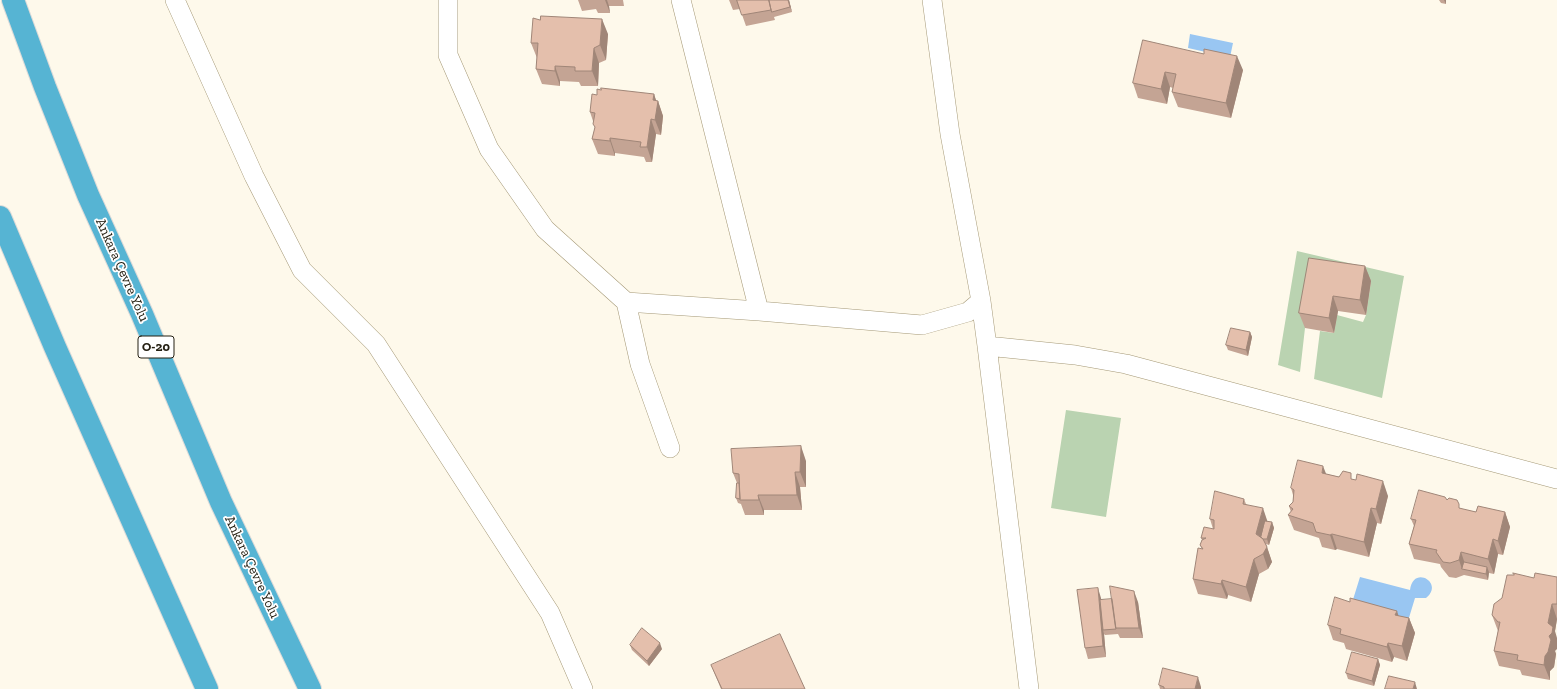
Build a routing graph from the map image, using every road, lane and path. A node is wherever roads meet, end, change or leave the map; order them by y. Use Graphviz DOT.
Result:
graph roads {
  1 [pos="13,0"];
  2 [pos="175,0"];
  3 [pos="448,0"];
  4 [pos="681,0"];
  5 [pos="932,0"];
  6 [pos="0,217"];
  7 [pos="981,300"];
  8 [pos="626,302"];
  9 [pos="759,311"];
  10 [pos="987,346"];
  11 [pos="670,448"];
  12 [pos="1557,479"];
  13 [pos="207,689"];
  14 [pos="310,689"];
  15 [pos="584,689"];
  16 [pos="1029,689"];
  1 -- 14 [label="highway, Ankara Çevre Yolu / O-20"];
  2 -- 15 [label="street"];
  3 -- 8 [label="street"];
  4 -- 9 [label="street"];
  5 -- 7 [label="street"];
  6 -- 13 [label="highway"];
  7 -- 9 [label="street"];
  7 -- 10 [label="street"];
  8 -- 9 [label="street"];
  8 -- 11 [label="street"];
  10 -- 12 [label="street"];
  10 -- 16 [label="street"];
}
